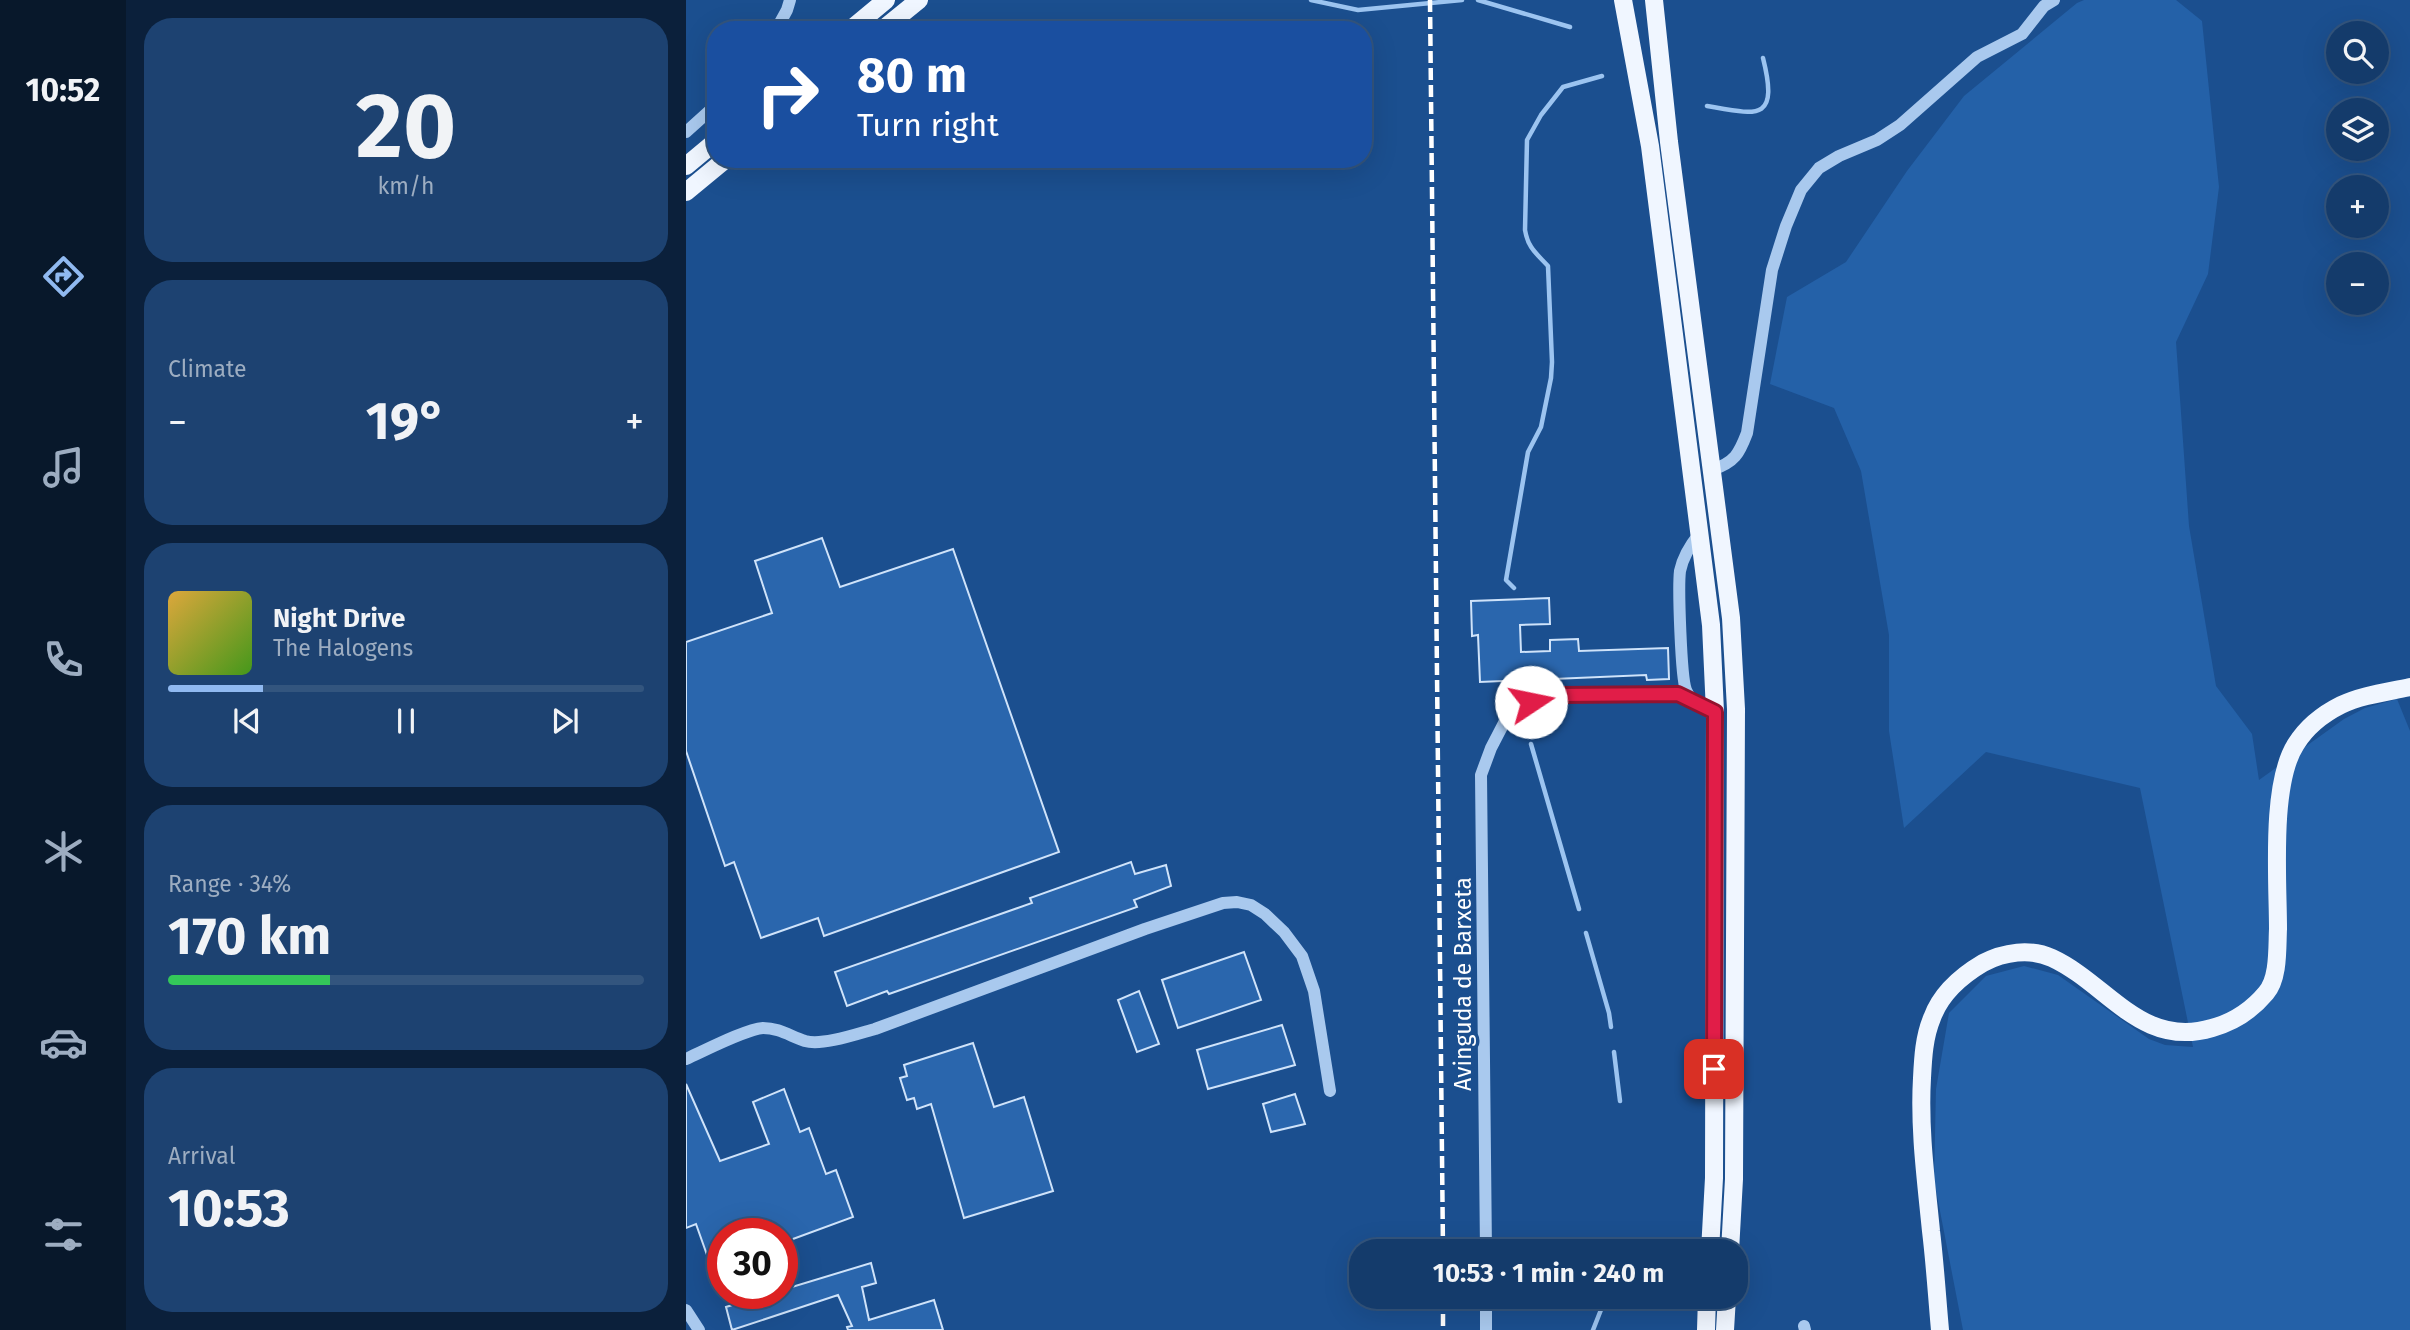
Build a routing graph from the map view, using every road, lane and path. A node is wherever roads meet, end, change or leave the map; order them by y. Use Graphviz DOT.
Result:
graph roads {
  1 [pos="790,0"];
  2 [pos="886,0"];
  3 [pos="919,0"];
  4 [pos="1623,0"];
  5 [pos="1654,0"];
  6 [pos="2054,0"];
  7 [pos="781,21"];
  8 [pos="861,21"];
  9 [pos="893,21"];
  10 [pos="707,113"];
  11 [pos="686,132"];
  12 [pos="707,148"];
  13 [pos="686,166"];
  14 [pos="715,168"];
  15 [pos="686,192"];
  16 [pos="1713,470"];
  17 [pos="1700,533"];
  18 [pos="2410,687"];
  19 [pos="1695,704"];
  20 [pos="1715,712"];
  21 [pos="686,1059"];
  22 [pos="1330,1091"];
  23 [pos="1486,1239"];
  24 [pos="1711,1239"];
  25 [pos="1731,1239"];
  26 [pos="1486,1309"];
  27 [pos="1707,1309"];
  28 [pos="1726,1309"];
  29 [pos="686,1310"];
  30 [pos="699,1330"];
  31 [pos="1486,1330"];
  32 [pos="1706,1330"];
  33 [pos="1725,1330"];
  34 [pos="1940,1330"];
  1 -- 7 [label="street"];
  2 -- 8 [label="main road"];
  3 -- 9 [label="main road"];
  4 -- 17 [label="main road"];
  5 -- 16 [label="main road"];
  6 -- 16 [label="street"];
  10 -- 11 [label="street"];
  12 -- 13 [label="main road"];
  14 -- 15 [label="main road"];
  16 -- 25 [label="main road"];
  17 -- 19 [label="street"];
  17 -- 20 [label="main road"];
  18 -- 34 [label="main road"];
  19 -- 20 [label="street"];
  19 -- 23 [label="street, Avinguda de Barxeta"];
  20 -- 24 [label="main road"];
  21 -- 22 [label="street"];
  26 -- 31 [label="street"];
  27 -- 32 [label="main road"];
  28 -- 33 [label="main road"];
  29 -- 30 [label="street"];
}
